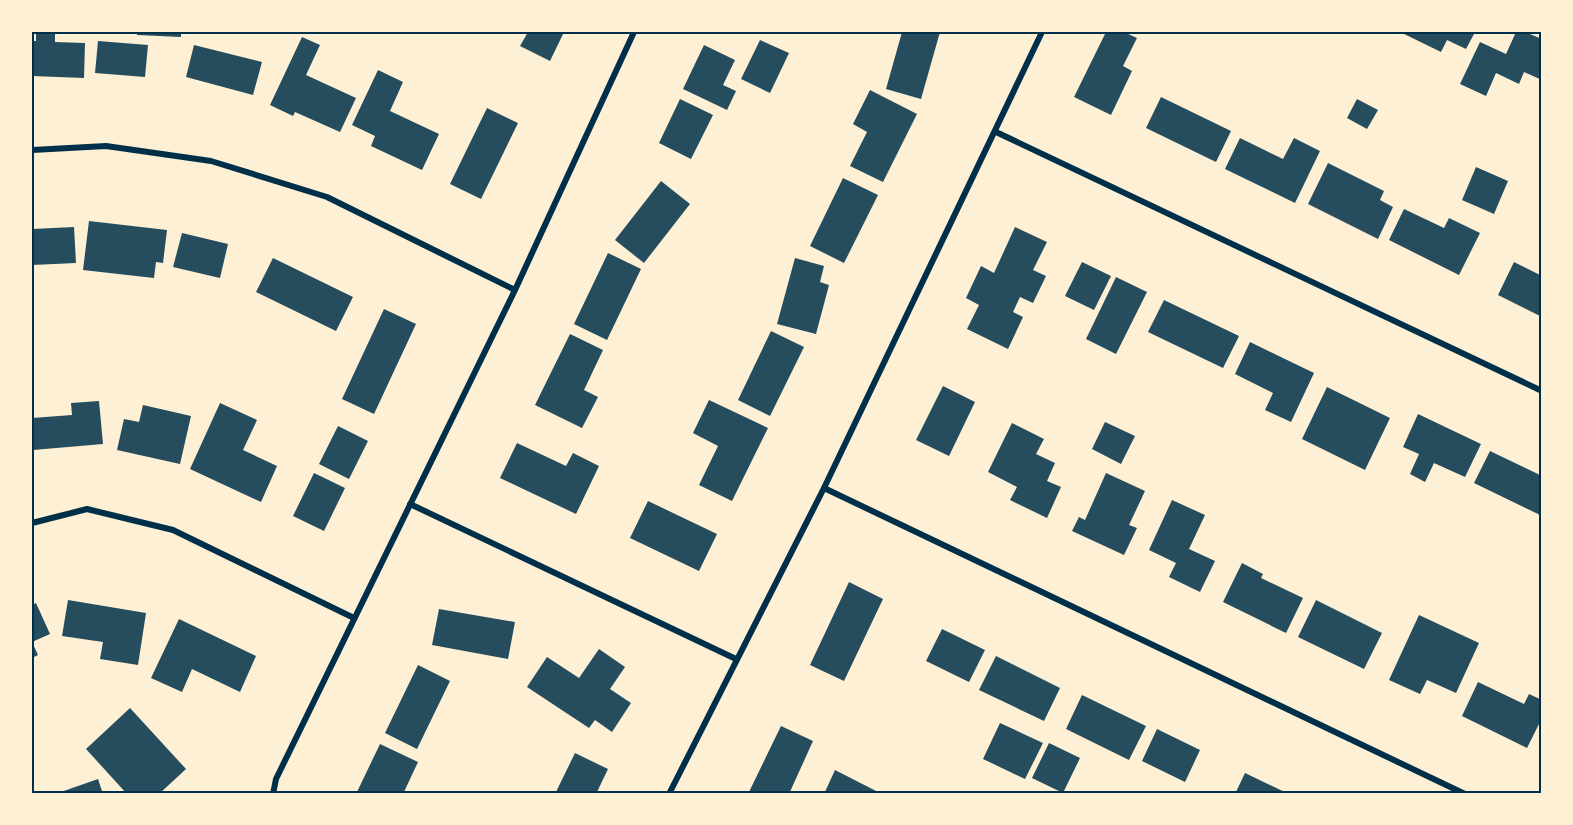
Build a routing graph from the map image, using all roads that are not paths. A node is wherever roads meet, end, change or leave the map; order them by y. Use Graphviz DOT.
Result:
graph roads {
  1 [pos="634,32"];
  2 [pos="1042,32"];
  3 [pos="996,132"];
  4 [pos="32,150"];
  5 [pos="515,290"];
  6 [pos="1542,391"];
  7 [pos="824,488"];
  8 [pos="410,504"];
  9 [pos="32,523"];
  10 [pos="354,618"];
  11 [pos="736,659"];
  12 [pos="273,794"];
  13 [pos="669,794"];
  14 [pos="1465,794"];
  1 -- 5 [label="street"];
  2 -- 3 [label="street"];
  3 -- 6 [label="street"];
  3 -- 7 [label="street"];
  4 -- 5 [label="street"];
  5 -- 8 [label="street"];
  7 -- 11 [label="street"];
  7 -- 14 [label="street"];
  8 -- 10 [label="street"];
  8 -- 11 [label="street"];
  9 -- 10 [label="street"];
  10 -- 12 [label="street"];
  11 -- 13 [label="street"];
}
